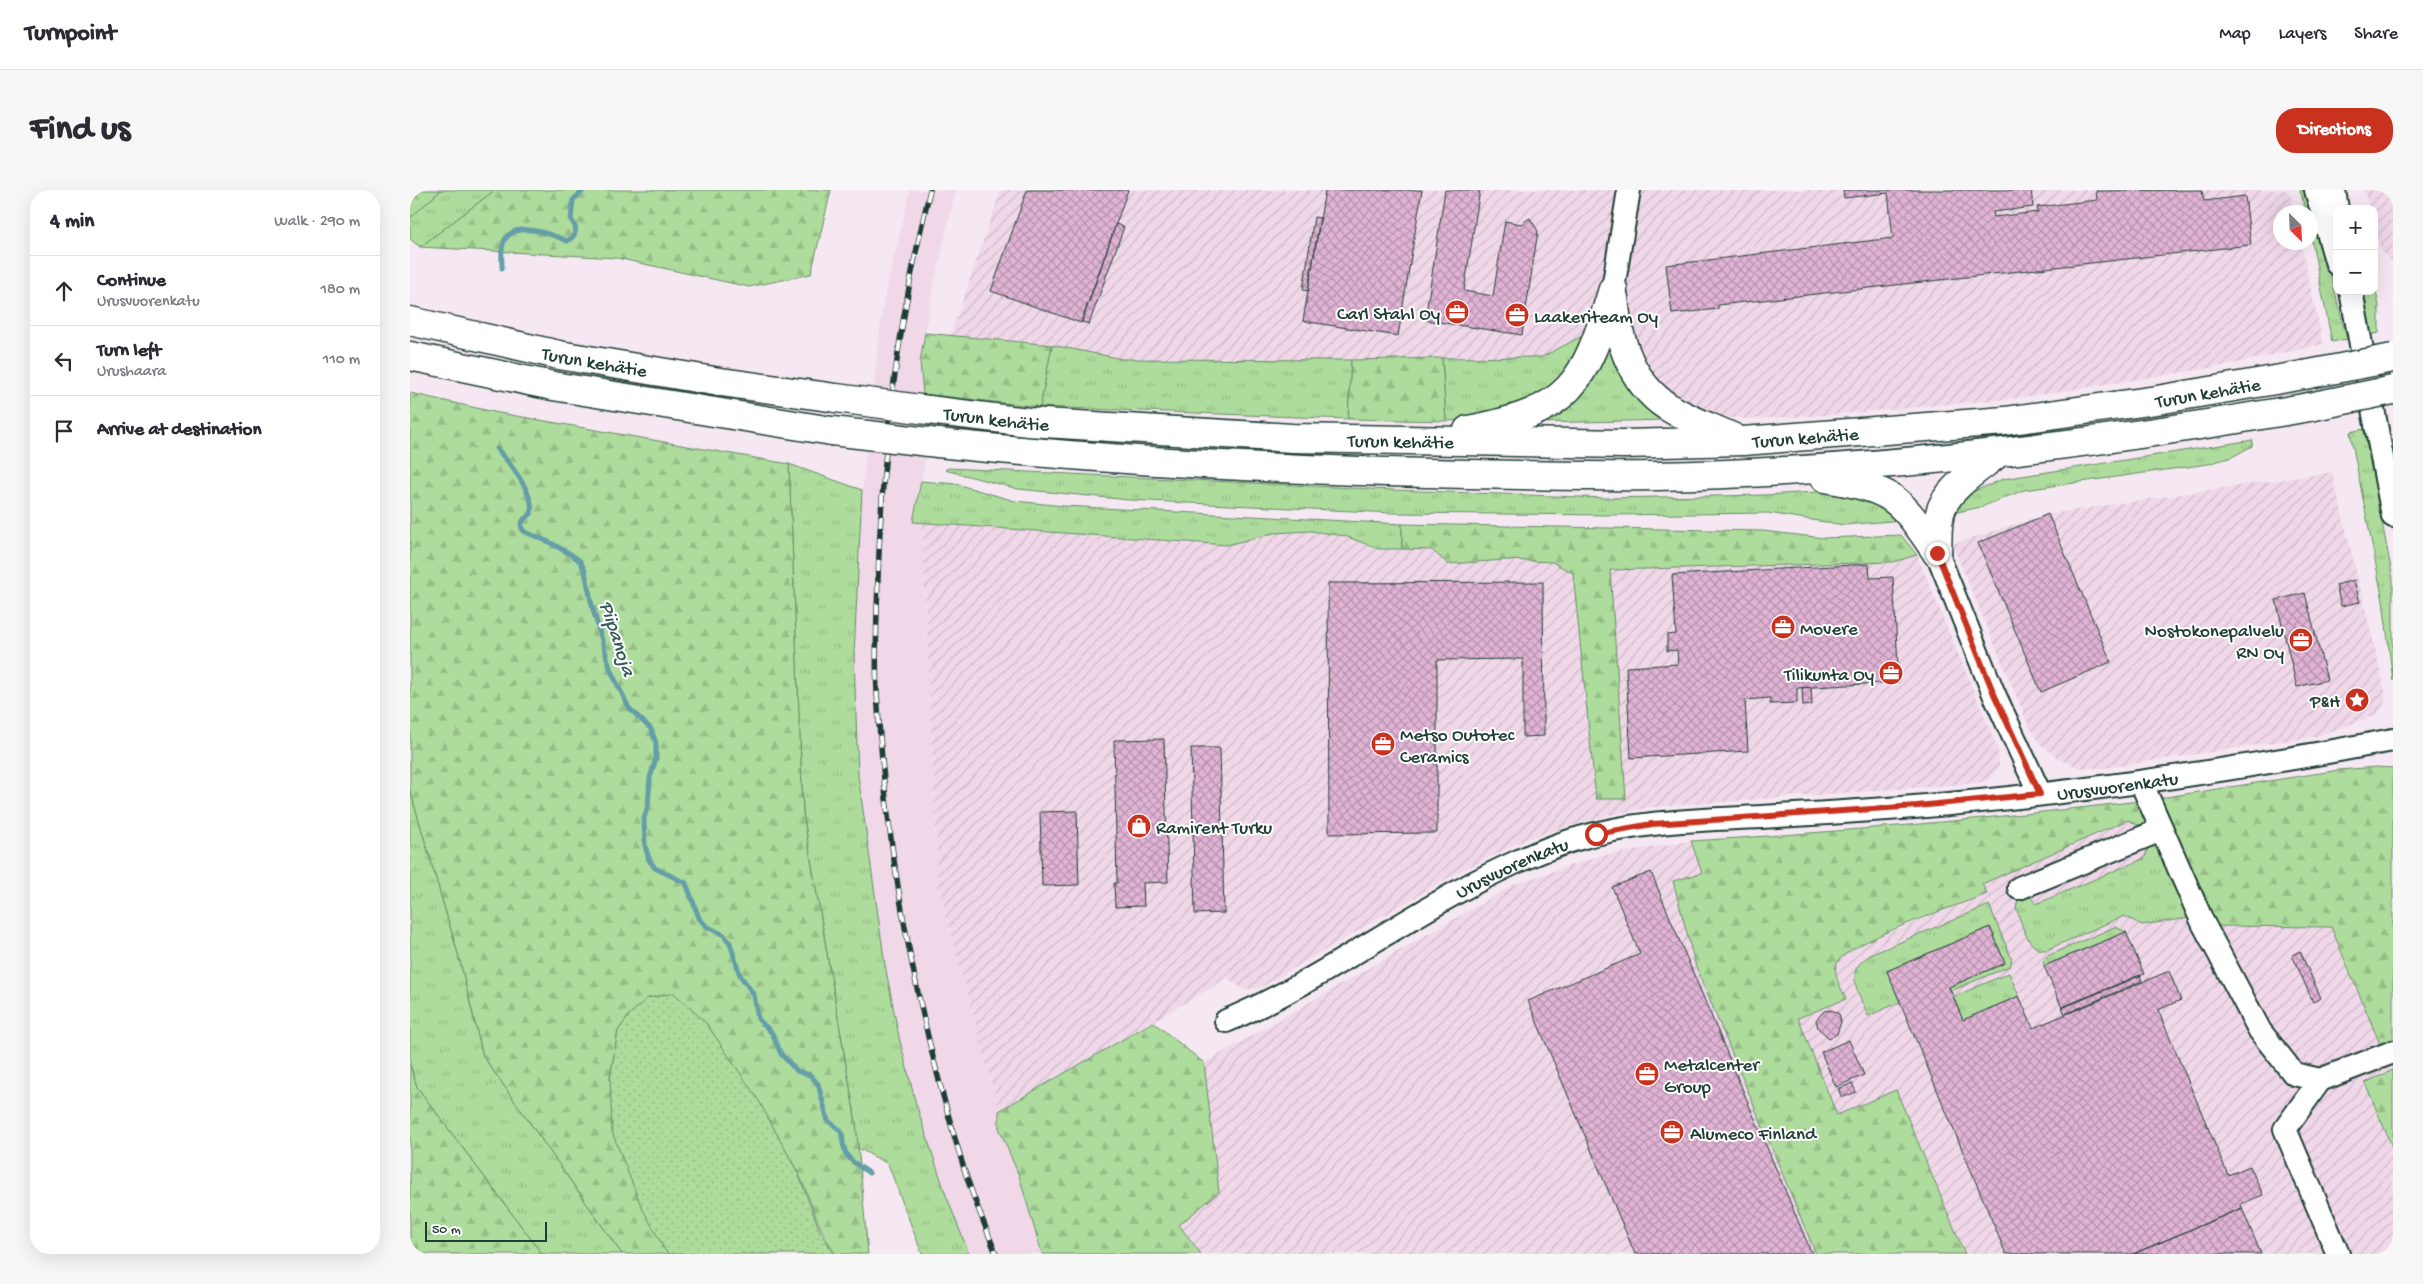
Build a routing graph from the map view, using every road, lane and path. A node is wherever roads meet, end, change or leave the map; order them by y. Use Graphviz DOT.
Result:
graph roads {
  1 [pos="1629,190"];
  2 [pos="2316,190"];
  3 [pos="2334,190"];
  4 [pos="2337,205"];
  5 [pos="2333,250"];
  6 [pos="1613,289"];
  7 [pos="2346,295"];
  8 [pos="2352,295"];
  9 [pos="410,321"];
  10 [pos="2355,321"];
  11 [pos="410,356"];
  12 [pos="2393,358"];
  13 [pos="2393,390"];
  14 [pos="1354,439"];
  15 [pos="1411,441"];
  16 [pos="1743,441"];
  17 [pos="1998,453"];
  18 [pos="1353,471"];
  19 [pos="1784,471"];
  20 [pos="2393,516"];
  21 [pos="1937,553"];
  22 [pos="2393,740"];
  23 [pos="2141,782"];
  24 [pos="2040,794"];
  25 [pos="2161,830"];
  26 [pos="2019,888"];
  27 [pos="1226,1021"];
  28 [pos="2393,1052"];
  29 [pos="2320,1080"];
  30 [pos="2338,1254"];
  1 -- 6 [label="street"];
  2 -- 5 [label="street"];
  3 -- 4 [label="street"];
  6 -- 15 [label="highway"];
  6 -- 16 [label="highway"];
  7 -- 10 [label="street"];
  8 -- 10 [label="street"];
  9 -- 14 [label="highway, Turun kehätie, bridge"];
  10 -- 20 [label="street"];
  11 -- 18 [label="highway, Turun kehätie, bridge"];
  12 -- 16 [label="highway, Turun kehätie, bridge"];
  13 -- 17 [label="highway, Turun kehätie, bridge"];
  14 -- 15 [label="highway, Turun kehätie"];
  14 -- 18 [label="street"];
  15 -- 16 [label="highway, Turun kehätie"];
  17 -- 19 [label="highway, Turun kehätie"];
  17 -- 21 [label="highway"];
  18 -- 19 [label="highway, Turun kehätie"];
  19 -- 21 [label="highway"];
  21 -- 24 [label="street"];
  22 -- 23 [label="street, Urusvuorenkatu"];
  23 -- 24 [label="street, Urusvuorenkatu"];
  23 -- 25 [label="street"];
  24 -- 27 [label="street, Urusvuorenkatu"];
  25 -- 26 [label="street"];
  25 -- 29 [label="street"];
  28 -- 29 [label="street"];
  29 -- 30 [label="street"];
}
